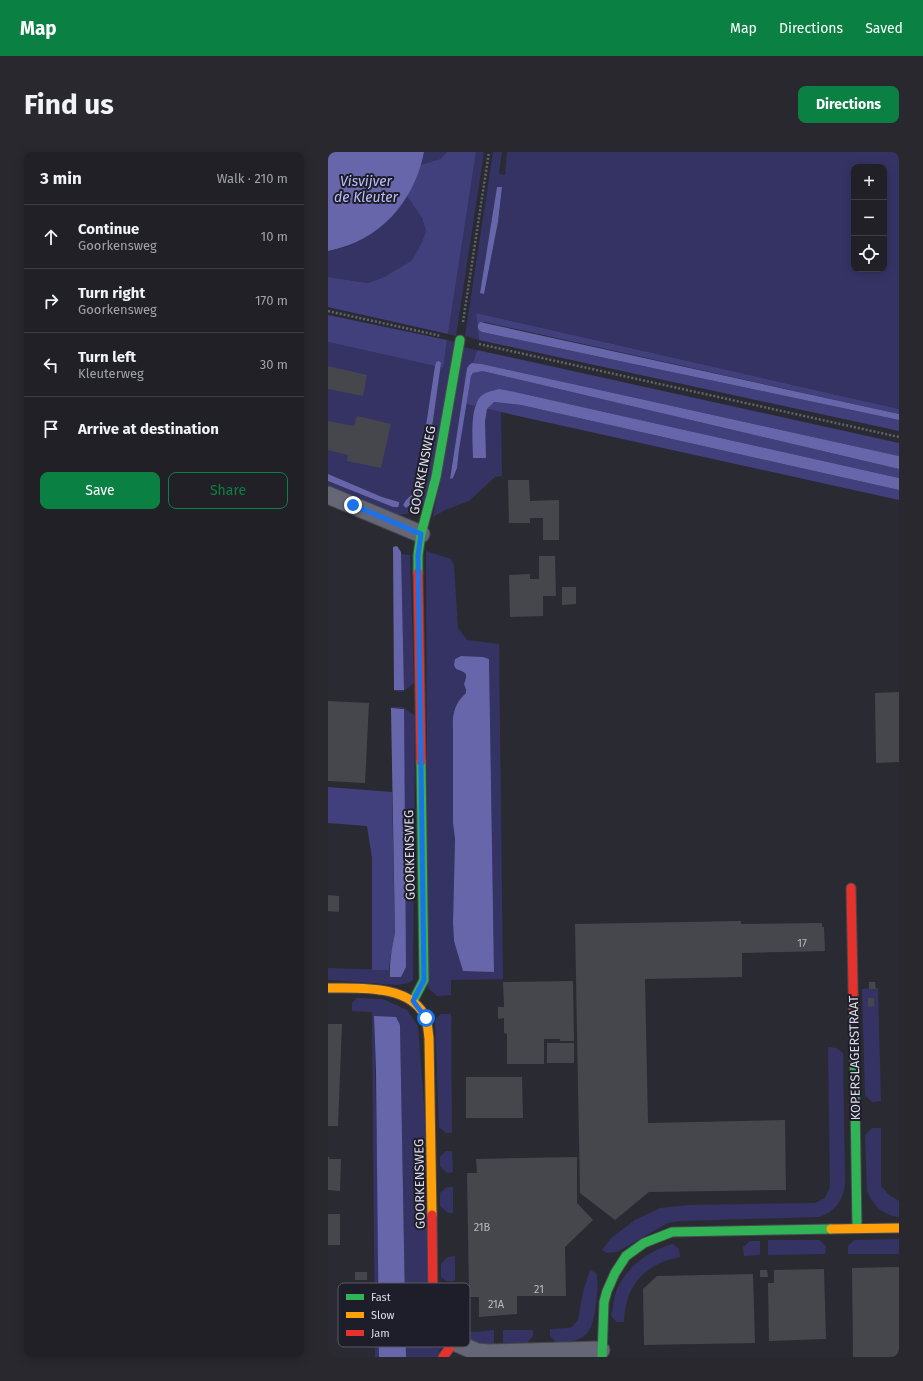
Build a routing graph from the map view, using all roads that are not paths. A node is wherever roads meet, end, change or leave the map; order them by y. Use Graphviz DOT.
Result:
graph roads {
  1 [pos="460,340"];
  2 [pos="328,495"];
  3 [pos="421,534"];
  4 [pos="851,888"];
  5 [pos="328,988"];
  6 [pos="413,1001"];
  7 [pos="857,1228"];
  8 [pos="899,1228"];
  9 [pos="433,1283"];
  10 [pos="450,1347"];
  11 [pos="466,1347"];
  12 [pos="602,1354"];
  13 [pos="443,1357"];
  1 -- 3 [label="street, GOORKENSWEG"];
  2 -- 3 [label="street"];
  3 -- 6 [label="street, GOORKENSWEG"];
  4 -- 7 [label="street, KOPERSLAGERSTRAAT"];
  5 -- 6 [label="street"];
  6 -- 9 [label="street, GOORKENSWEG"];
  7 -- 8 [label="street"];
  7 -- 12 [label="street"];
  10 -- 13 [label="street"];
  11 -- 12 [label="street"];
}
